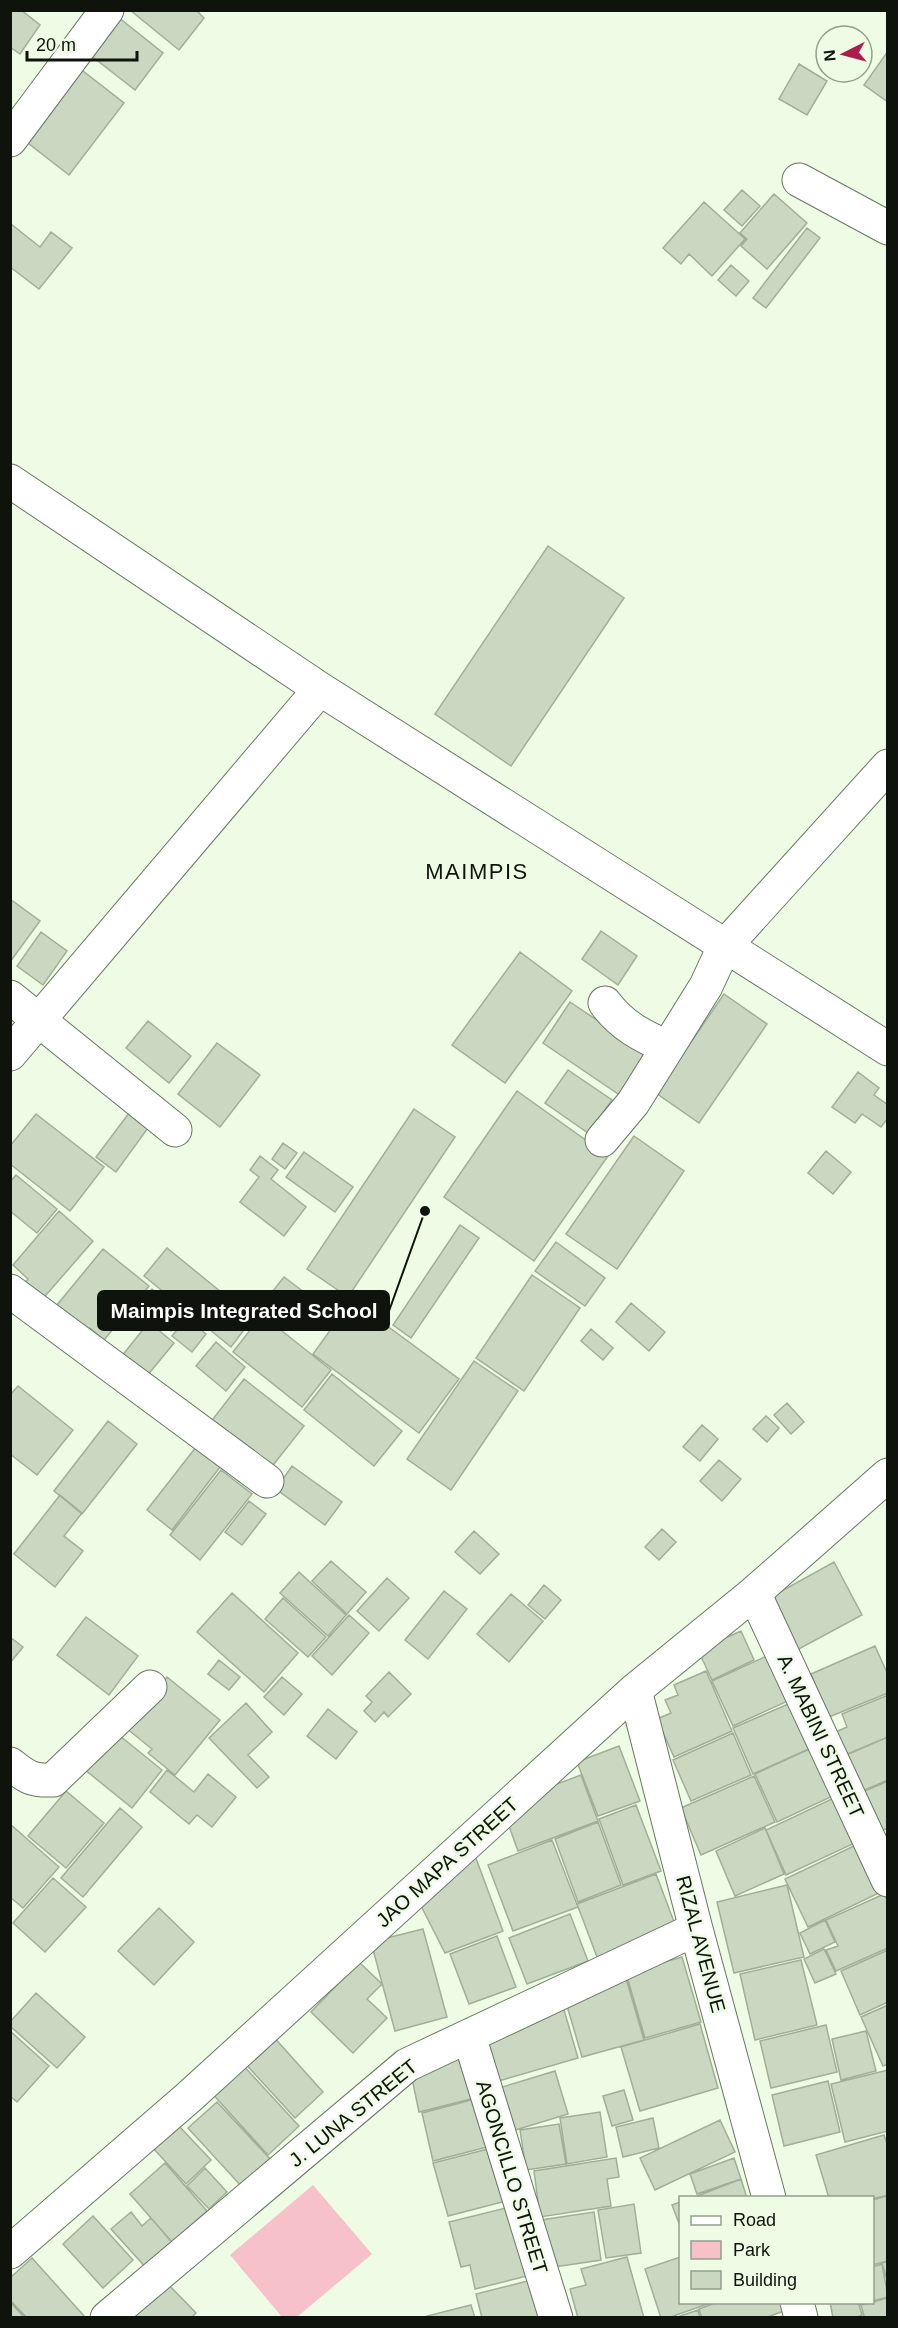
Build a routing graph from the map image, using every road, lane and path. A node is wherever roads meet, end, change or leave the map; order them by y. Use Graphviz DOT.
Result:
graph roads {
  1 [pos="107,10"];
  2 [pos="10,140"];
  3 [pos="799,180"];
  4 [pos="888,228"];
  5 [pos="10,481"];
  6 [pos="320,688"];
  7 [pos="888,766"];
  8 [pos="724,946"];
  9 [pos="10,997"];
  10 [pos="605,1003"];
  11 [pos="39,1019"];
  12 [pos="669,1047"];
  13 [pos="888,1048"];
  14 [pos="10,1054"];
  15 [pos="175,1130"];
  16 [pos="602,1140"];
  17 [pos="10,1291"];
  18 [pos="888,1475"];
  19 [pos="267,1481"];
  20 [pos="754,1593"];
  21 [pos="150,1687"];
  22 [pos="635,1690"];
  23 [pos="10,1764"];
  24 [pos="888,1880"];
  25 [pos="696,1929"];
  26 [pos="469,2036"];
  27 [pos="768,2196"];
  28 [pos="10,2252"];
  29 [pos="107,2318"];
  30 [pos="556,2318"];
  1 -- 2 [label="street"];
  3 -- 4 [label="street"];
  5 -- 6 [label="street"];
  6 -- 8 [label="street"];
  6 -- 11 [label="street"];
  7 -- 8 [label="street"];
  8 -- 12 [label="street"];
  8 -- 13 [label="street"];
  9 -- 11 [label="street"];
  10 -- 12 [label="street"];
  11 -- 14 [label="street"];
  11 -- 15 [label="street"];
  12 -- 16 [label="street"];
  17 -- 19 [label="street"];
  18 -- 20 [label="street, JAO MAPA STREET"];
  20 -- 22 [label="street, JAO MAPA STREET"];
  20 -- 24 [label="street, A. MABINI STREET"];
  21 -- 23 [label="street"];
  22 -- 25 [label="street, RIZAL AVENUE"];
  22 -- 28 [label="street, JAO MAPA STREET"];
  25 -- 26 [label="street, J. LUNA STREET"];
  25 -- 27 [label="street, RIZAL AVENUE"];
  26 -- 29 [label="street, J. LUNA STREET"];
  26 -- 30 [label="street, AGONCILLO STREET"];
}
